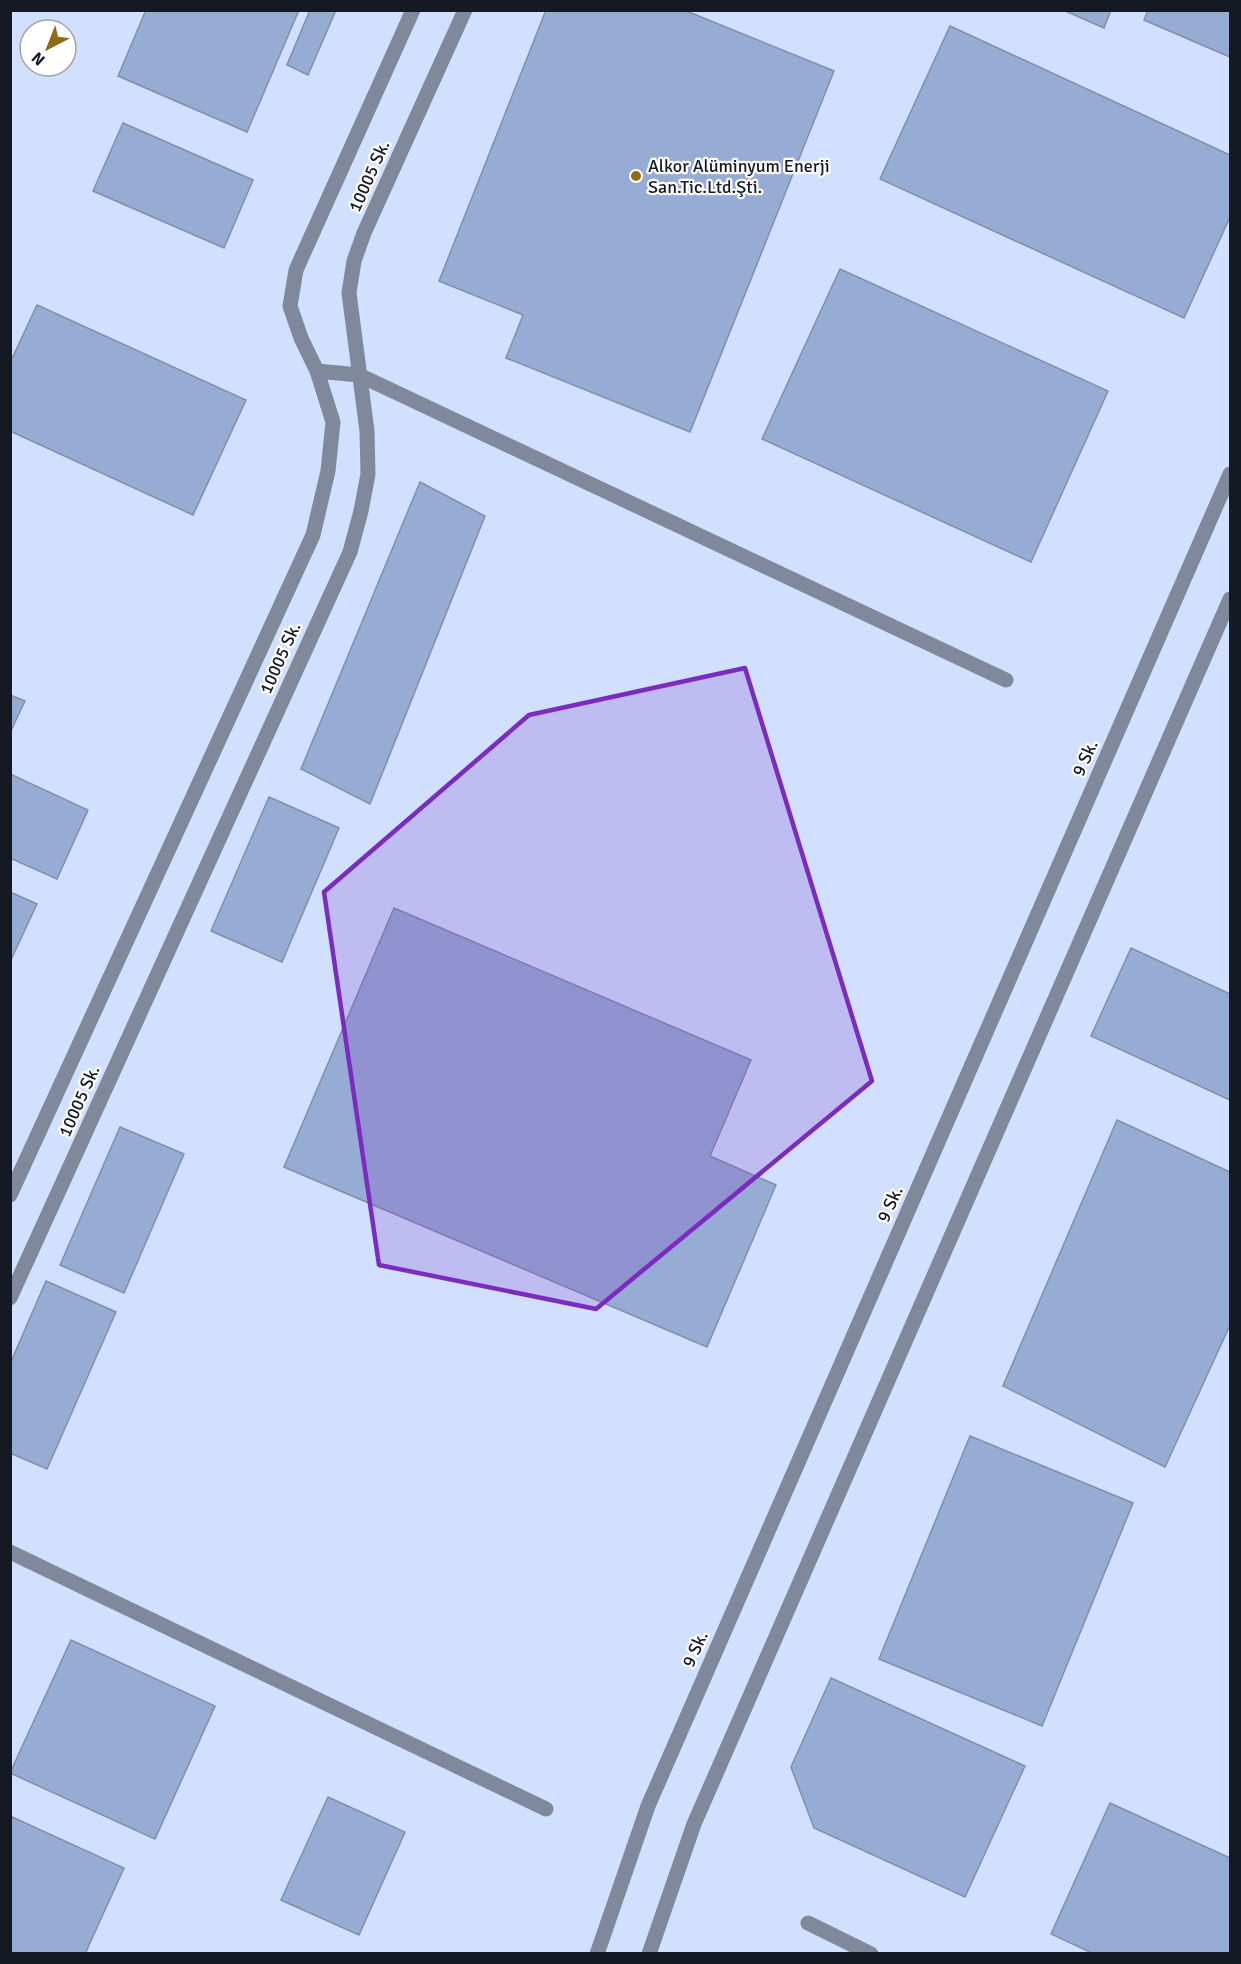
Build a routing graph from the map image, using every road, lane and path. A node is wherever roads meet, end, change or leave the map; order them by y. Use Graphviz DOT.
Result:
graph roads {
  1 [pos="413,10"];
  2 [pos="465,10"];
  3 [pos="317,371"];
  4 [pos="359,375"];
  5 [pos="1230,474"];
  6 [pos="1230,599"];
  7 [pos="1006,680"];
  8 [pos="10,1196"];
  9 [pos="10,1298"];
  10 [pos="10,1552"];
  11 [pos="546,1809"];
  12 [pos="808,1923"];
  13 [pos="597,1953"];
  14 [pos="649,1953"];
  15 [pos="871,1953"];
  1 -- 3 [label="lane, 10005 Sk."];
  2 -- 4 [label="lane, 10005 Sk."];
  3 -- 4 [label="lane"];
  3 -- 8 [label="lane, 10005 Sk."];
  4 -- 7 [label="lane"];
  4 -- 9 [label="lane, 10005 Sk."];
  5 -- 13 [label="lane, 9 Sk."];
  6 -- 14 [label="lane"];
  10 -- 11 [label="lane"];
  12 -- 15 [label="lane"];
}
